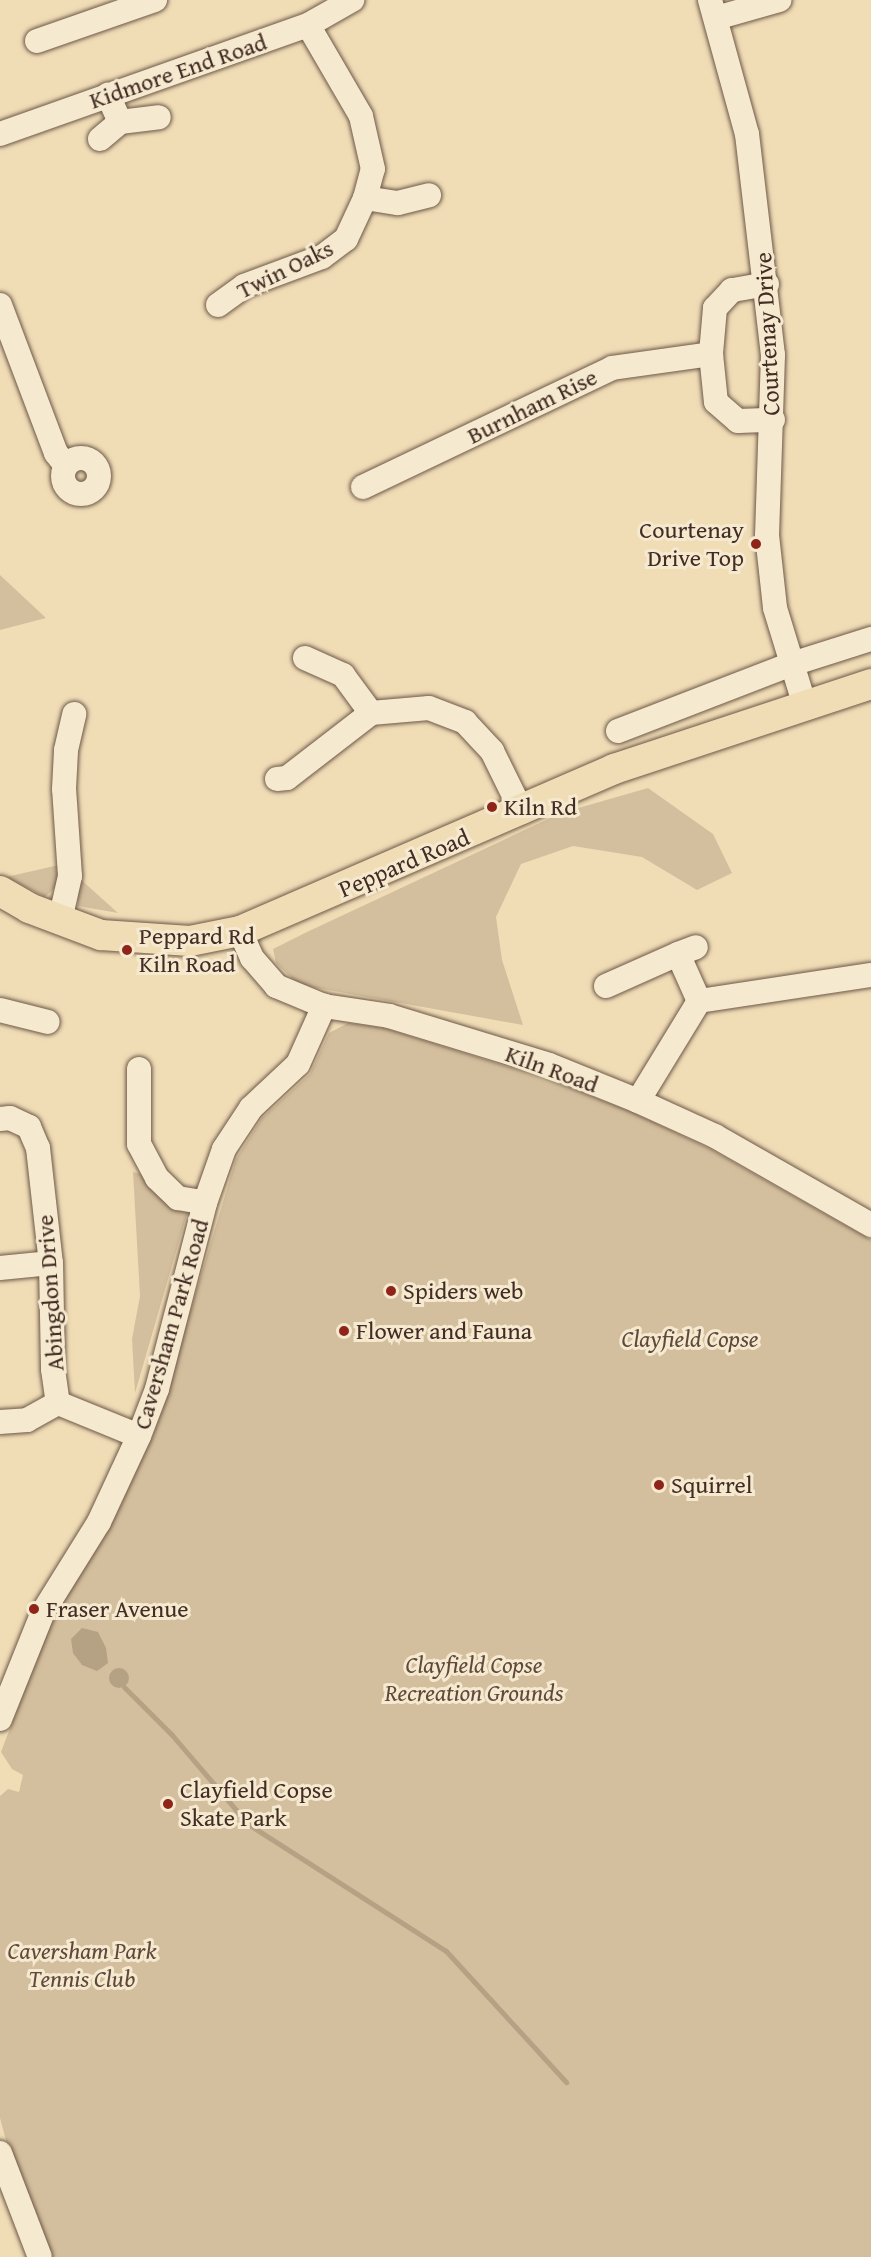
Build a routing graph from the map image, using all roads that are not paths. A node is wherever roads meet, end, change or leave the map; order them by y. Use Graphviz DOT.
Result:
graph roads {
  1 [pos="155,0"];
  2 [pos="352,0"];
  3 [pos="779,0"];
  4 [pos="713,9"];
  5 [pos="308,25"];
  6 [pos="37,41"];
  7 [pos="108,95"];
  8 [pos="159,117"];
  9 [pos="120,122"];
  10 [pos="0,134"];
  11 [pos="100,139"];
  12 [pos="429,195"];
  13 [pos="365,198"];
  14 [pos="767,284"];
  15 [pos="0,305"];
  16 [pos="218,305"];
  17 [pos="711,354"];
  18 [pos="772,420"];
  19 [pos="66,466"];
  20 [pos="363,487"];
  21 [pos="871,639"];
  22 [pos="305,658"];
  23 [pos="792,664"];
  24 [pos="871,684"];
  25 [pos="805,706"];
  26 [pos="370,713"];
  27 [pos="74,714"];
  28 [pos="618,731"];
  29 [pos="277,779"];
  30 [pos="522,812"];
  31 [pos="0,891"];
  32 [pos="60,920"];
  33 [pos="240,931"];
  34 [pos="871,975"];
  35 [pos="606,986"];
  36 [pos="699,1001"];
  37 [pos="324,1006"];
  38 [pos="2,1016"];
  39 [pos="48,1022"];
  40 [pos="139,1069"];
  41 [pos="638,1101"];
  42 [pos="0,1119"];
  43 [pos="205,1203"];
  44 [pos="871,1225"];
  45 [pos="51,1263"];
  46 [pos="0,1268"];
  47 [pos="58,1403"];
  48 [pos="0,1422"];
  49 [pos="139,1436"];
  50 [pos="0,1719"];
  51 [pos="0,2153"];
  52 [pos="40,2257"];
  1 -- 6 [label="street"];
  2 -- 5 [label="street, Kidmore End Road"];
  3 -- 4 [label="street"];
  4 -- 14 [label="street, Courtenay Drive"];
  5 -- 7 [label="street, Kidmore End Road"];
  5 -- 13 [label="street, Twin Oaks"];
  7 -- 9 [label="street"];
  7 -- 10 [label="street, Kidmore End Road"];
  8 -- 9 [label="street"];
  9 -- 11 [label="street"];
  12 -- 13 [label="street"];
  13 -- 16 [label="street, Twin Oaks"];
  14 -- 17 [label="street"];
  14 -- 18 [label="street, Courtenay Drive"];
  15 -- 19 [label="street"];
  17 -- 18 [label="street"];
  17 -- 20 [label="street, Burnham Rise"];
  18 -- 23 [label="street, Courtenay Drive"];
  21 -- 23 [label="street"];
  22 -- 26 [label="street"];
  23 -- 25 [label="street, Courtenay Drive"];
  23 -- 28 [label="street"];
  24 -- 25 [label="main road, Peppard Road"];
  25 -- 30 [label="main road, Peppard Road"];
  26 -- 29 [label="street"];
  26 -- 30 [label="street"];
  27 -- 32 [label="street"];
  30 -- 33 [label="main road, Peppard Road"];
  31 -- 32 [label="main road, Peppard Road"];
  32 -- 33 [label="main road, Peppard Road"];
  33 -- 37 [label="street, Kiln Road"];
  34 -- 36 [label="street"];
  35 -- 36 [label="street"];
  36 -- 41 [label="street"];
  37 -- 41 [label="street, Kiln Road"];
  37 -- 43 [label="street, Caversham Park Road"];
  38 -- 39 [label="street"];
  40 -- 43 [label="street"];
  41 -- 44 [label="street, Kiln Road"];
  42 -- 45 [label="street, Abingdon Drive"];
  43 -- 49 [label="street, Caversham Park Road"];
  45 -- 46 [label="street"];
  45 -- 47 [label="street, Abingdon Drive"];
  47 -- 48 [label="street"];
  47 -- 49 [label="street, Abingdon Drive"];
  49 -- 50 [label="street, Caversham Park Road"];
  51 -- 52 [label="street"];
}
